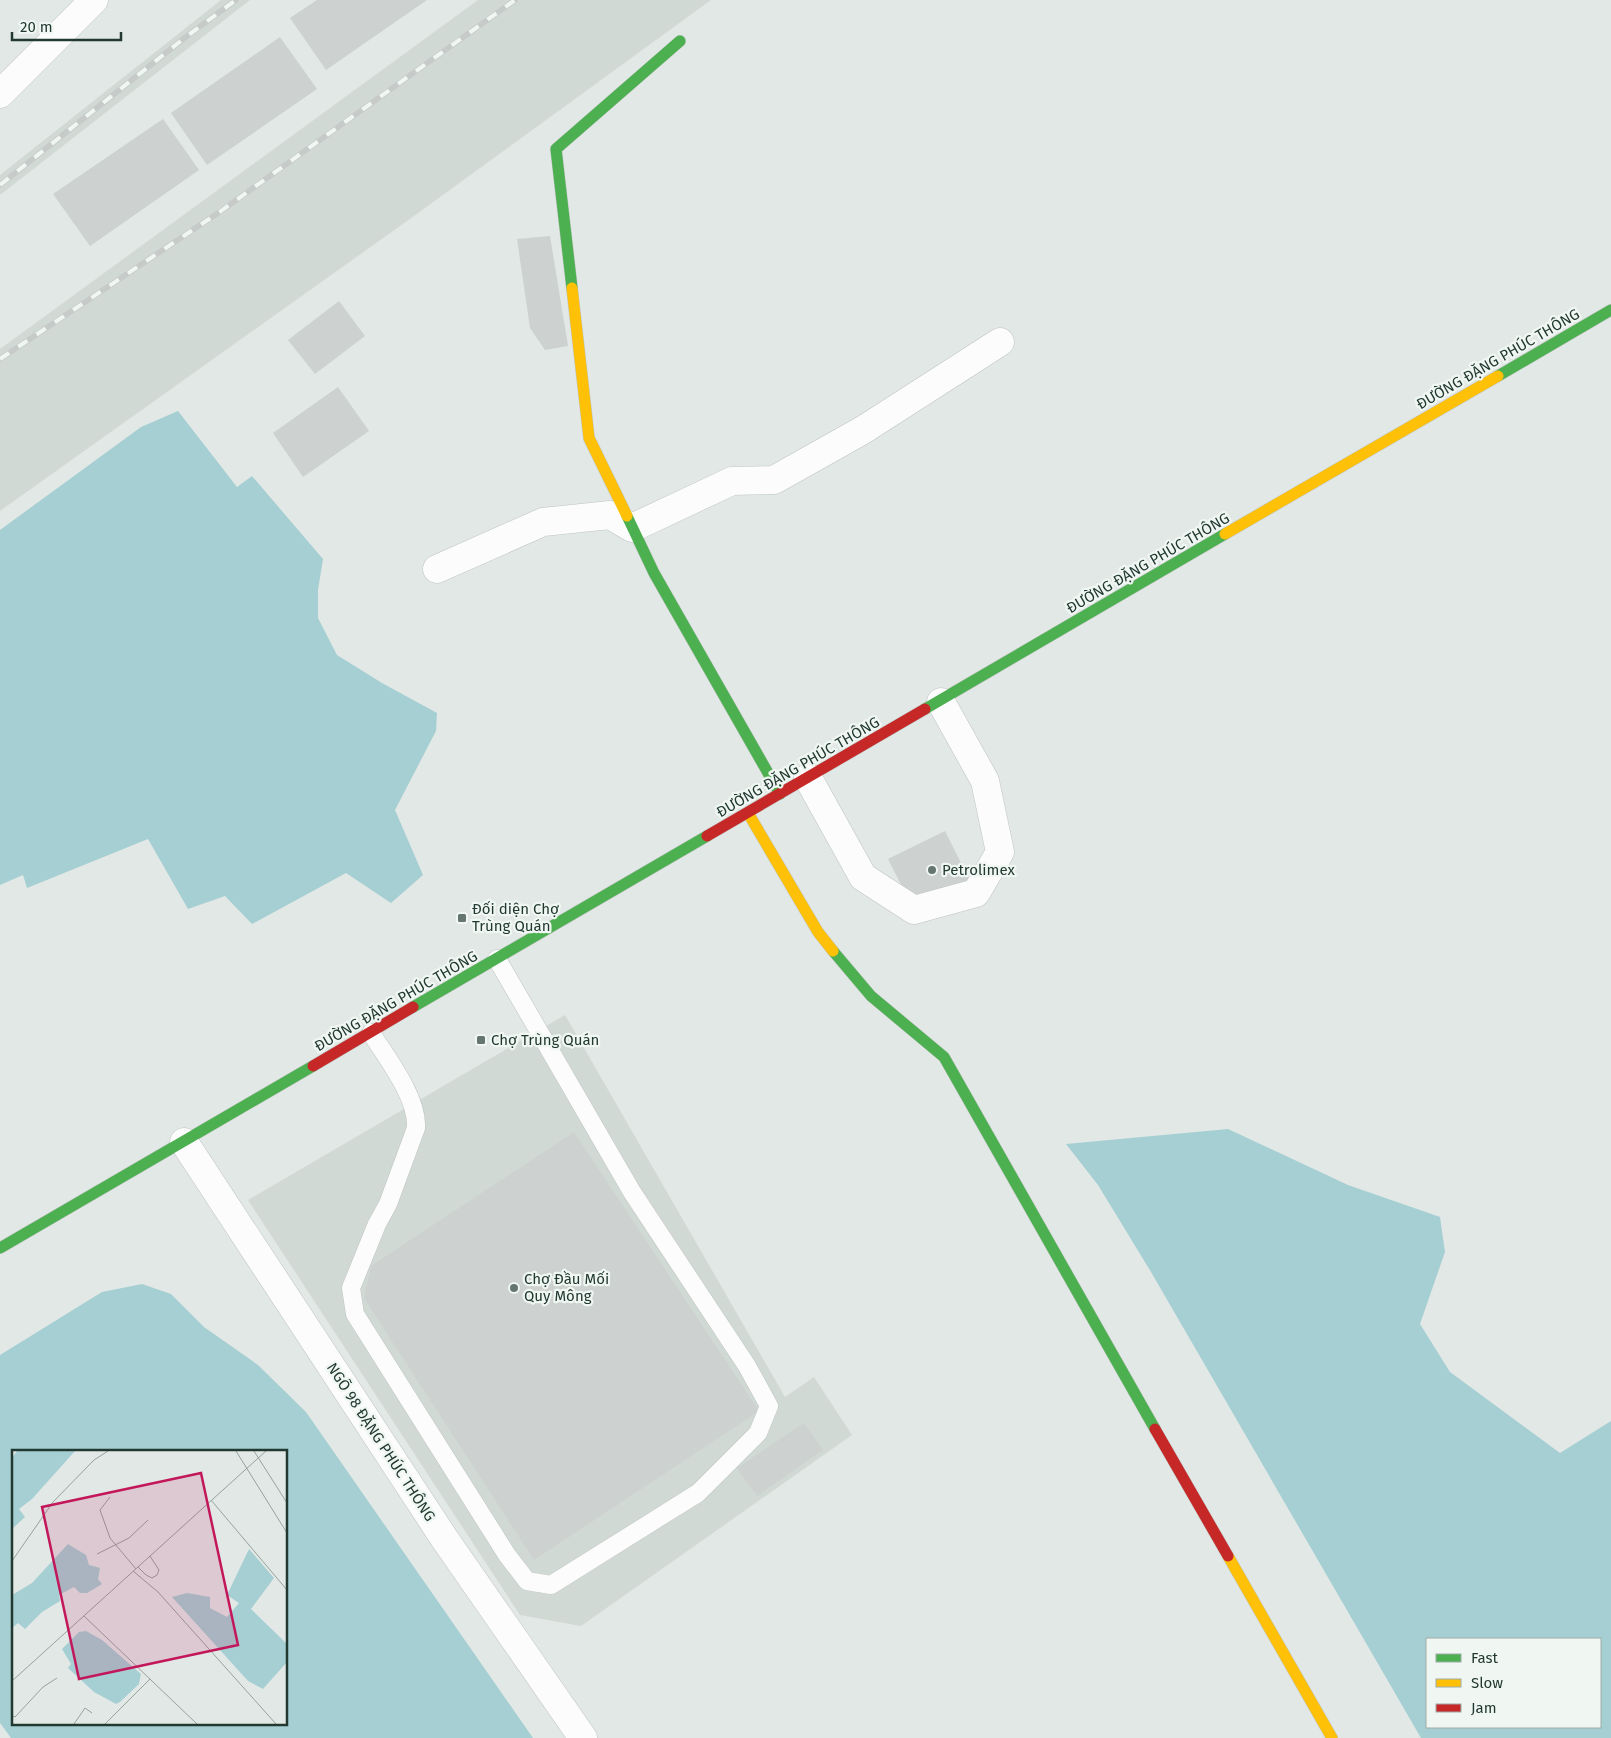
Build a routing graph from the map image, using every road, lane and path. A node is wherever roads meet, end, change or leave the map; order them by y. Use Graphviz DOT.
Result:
graph roads {
  1 [pos="94,0"];
  2 [pos="680,41"];
  3 [pos="0,94"];
  4 [pos="1611,310"];
  5 [pos="1000,342"];
  6 [pos="632,528"];
  7 [pos="437,569"];
  8 [pos="941,702"];
  9 [pos="808,778"];
  10 [pos="780,794"];
  11 [pos="748,813"];
  12 [pos="497,959"];
  13 [pos="371,1033"];
  14 [pos="184,1142"];
  15 [pos="0,1248"];
  16 [pos="583,1738"];
  17 [pos="1332,1738"];
  1 -- 3 [label="street"];
  2 -- 6 [label="street"];
  4 -- 8 [label="street, ĐƯỜNG ĐẶNG PHÚC THÔNG"];
  5 -- 6 [label="street"];
  6 -- 7 [label="street"];
  6 -- 10 [label="street"];
  8 -- 9 [label="street, ĐƯỜNG ĐẶNG PHÚC THÔNG"];
  8 -- 9 [label="street"];
  9 -- 10 [label="street, ĐƯỜNG ĐẶNG PHÚC THÔNG"];
  10 -- 11 [label="street, ĐƯỜNG ĐẶNG PHÚC THÔNG"];
  11 -- 12 [label="street, ĐƯỜNG ĐẶNG PHÚC THÔNG"];
  11 -- 17 [label="street"];
  12 -- 13 [label="street, ĐƯỜNG ĐẶNG PHÚC THÔNG"];
  12 -- 13 [label="lane"];
  13 -- 14 [label="street, ĐƯỜNG ĐẶNG PHÚC THÔNG"];
  14 -- 15 [label="street, ĐƯỜNG ĐẶNG PHÚC THÔNG"];
  14 -- 16 [label="street, NGÕ 98 ĐẶNG PHÚC THÔNG"];
}
